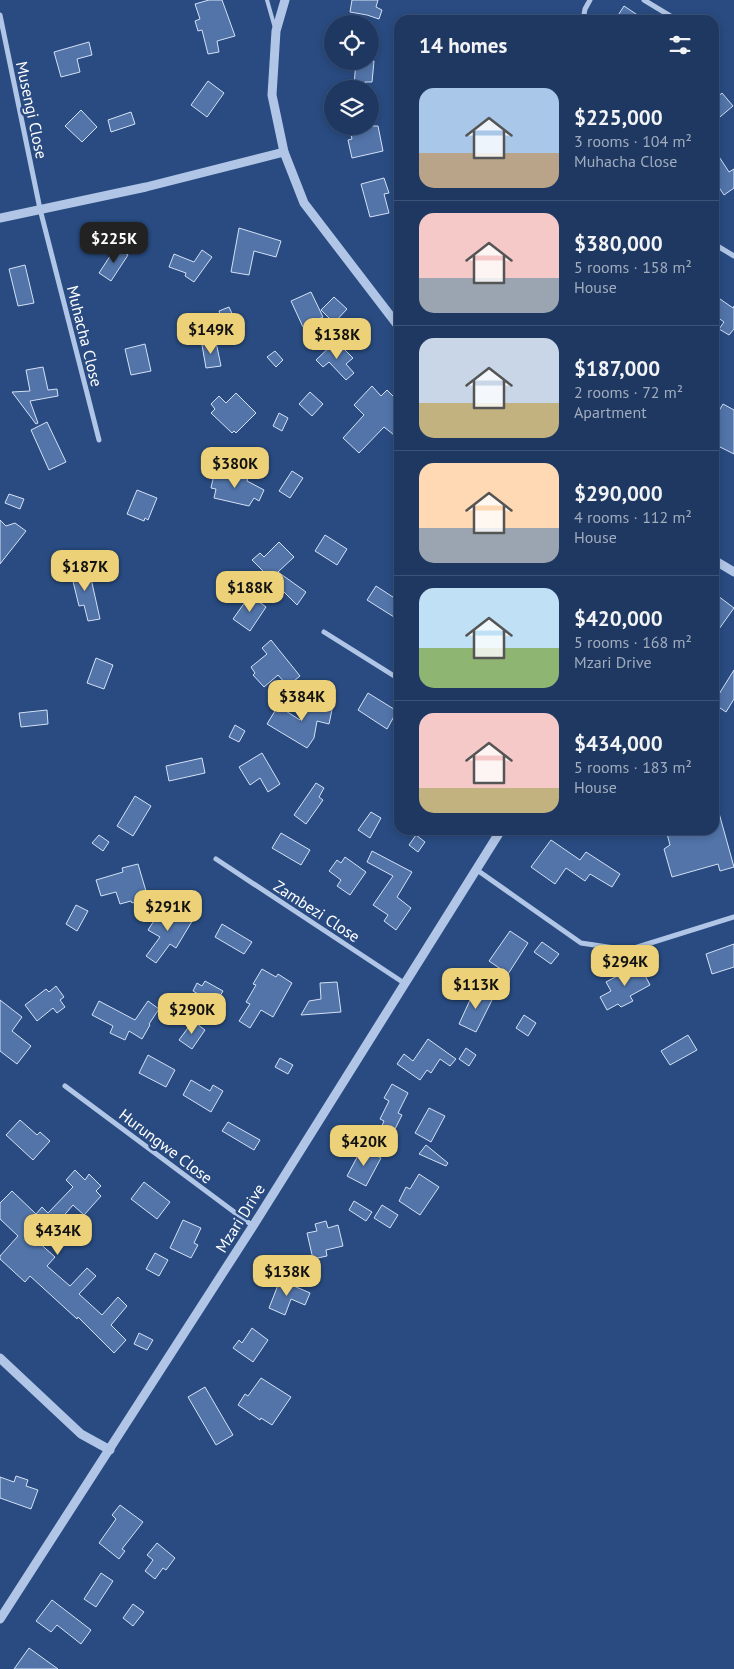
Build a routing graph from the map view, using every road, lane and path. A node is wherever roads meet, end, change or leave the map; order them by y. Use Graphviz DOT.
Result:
graph roads {
  1 [pos="267,0"];
  2 [pos="285,0"];
  3 [pos="590,0"];
  4 [pos="644,0"];
  5 [pos="0,15"];
  6 [pos="584,15"];
  7 [pos="669,15"];
  8 [pos="276,31"];
  9 [pos="284,152"];
  10 [pos="40,209"];
  11 [pos="0,218"];
  12 [pos="719,247"];
  13 [pos="734,256"];
  14 [pos="394,319"];
  15 [pos="99,440"];
  16 [pos="719,563"];
  17 [pos="734,572"];
  18 [pos="324,632"];
  19 [pos="394,676"];
  20 [pos="498,835"];
  21 [pos="216,860"];
  22 [pos="477,870"];
  23 [pos="734,916"];
  24 [pos="404,983"];
  25 [pos="65,1086"];
  26 [pos="253,1226"];
  27 [pos="0,1358"];
  28 [pos="110,1450"];
  29 [pos="0,1619"];
  1 -- 8 [label="lane"];
  2 -- 8 [label="street"];
  3 -- 6 [label="street"];
  4 -- 7 [label="street"];
  5 -- 10 [label="street, Musengi Close"];
  8 -- 9 [label="street"];
  9 -- 10 [label="street"];
  9 -- 14 [label="street"];
  10 -- 11 [label="street"];
  10 -- 15 [label="street, Muhacha Close"];
  12 -- 13 [label="street"];
  16 -- 17 [label="street"];
  18 -- 19 [label="street"];
  20 -- 22 [label="street, Mzari Drive"];
  21 -- 24 [label="street, Zambezi Close"];
  22 -- 23 [label="street"];
  22 -- 24 [label="street, Mzari Drive"];
  24 -- 26 [label="street, Mzari Drive"];
  25 -- 26 [label="street, Hurungwe Close"];
  26 -- 28 [label="street, Mzari Drive"];
  27 -- 28 [label="street"];
  28 -- 29 [label="street, Mzari Drive"];
}
